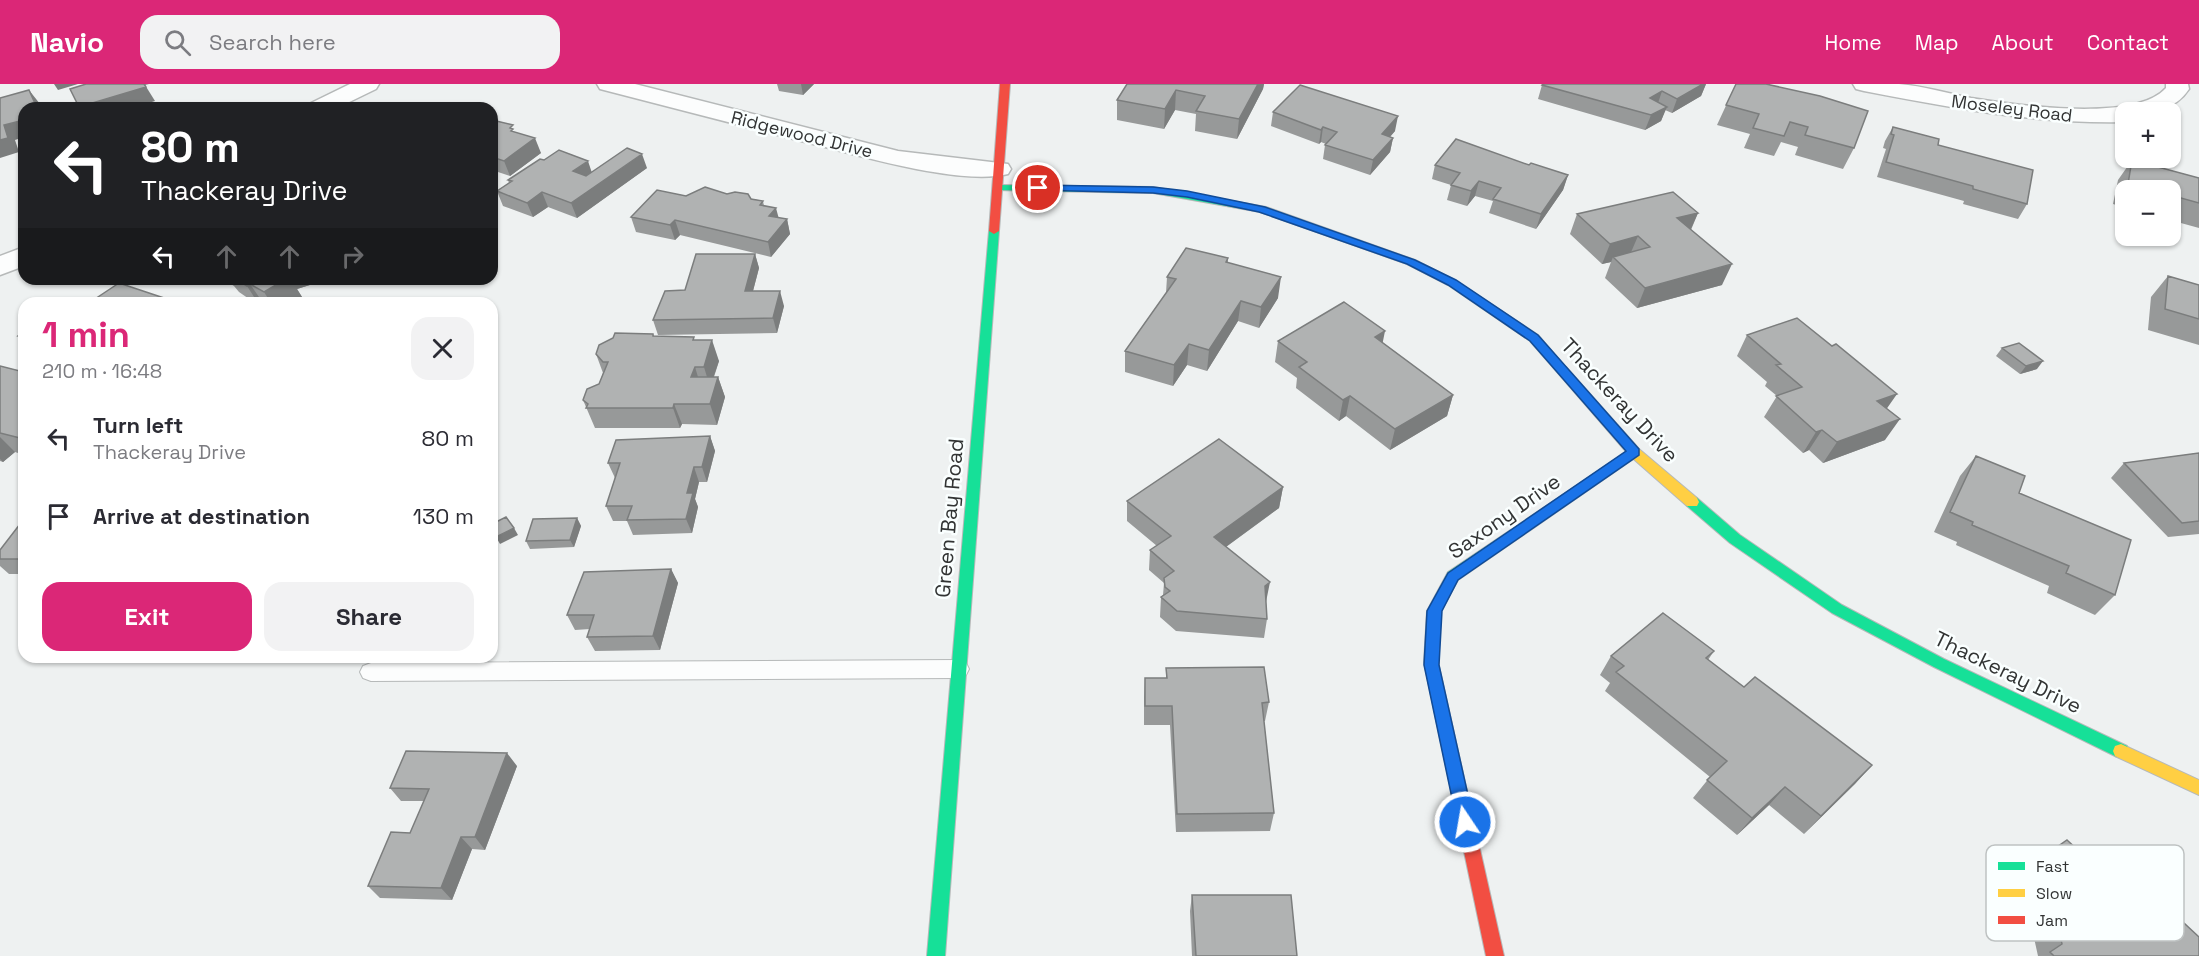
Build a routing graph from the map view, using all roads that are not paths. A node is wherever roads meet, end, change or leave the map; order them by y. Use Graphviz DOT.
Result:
graph roads {
  1 [pos="368,84"];
  2 [pos="608,84"];
  3 [pos="1005,84"];
  4 [pos="1864,84"];
  5 [pos="2177,84"];
  6 [pos="661,90"];
  7 [pos="331,102"];
  8 [pos="2160,102"];
  9 [pos="2115,115"];
  10 [pos="999,178"];
  11 [pos="18,258"];
  12 [pos="0,267"];
  13 [pos="1634,452"];
  14 [pos="958,669"];
  15 [pos="371,672"];
  16 [pos="2199,788"];
  17 [pos="936,956"];
  18 [pos="1495,956"];
  1 -- 7 [label="street"];
  2 -- 6 [label="street, Ridgewood Drive"];
  3 -- 10 [label="street, Green Bay Road"];
  4 -- 9 [label="street, Moseley Road"];
  5 -- 8 [label="street"];
  6 -- 10 [label="street, Ridgewood Drive"];
  10 -- 13 [label="street, Thackeray Drive"];
  10 -- 14 [label="street, Green Bay Road"];
  11 -- 12 [label="street"];
  13 -- 16 [label="street, Thackeray Drive"];
  13 -- 18 [label="street, Saxony Drive"];
  14 -- 15 [label="lane"];
  14 -- 17 [label="street, Green Bay Road"];
}
